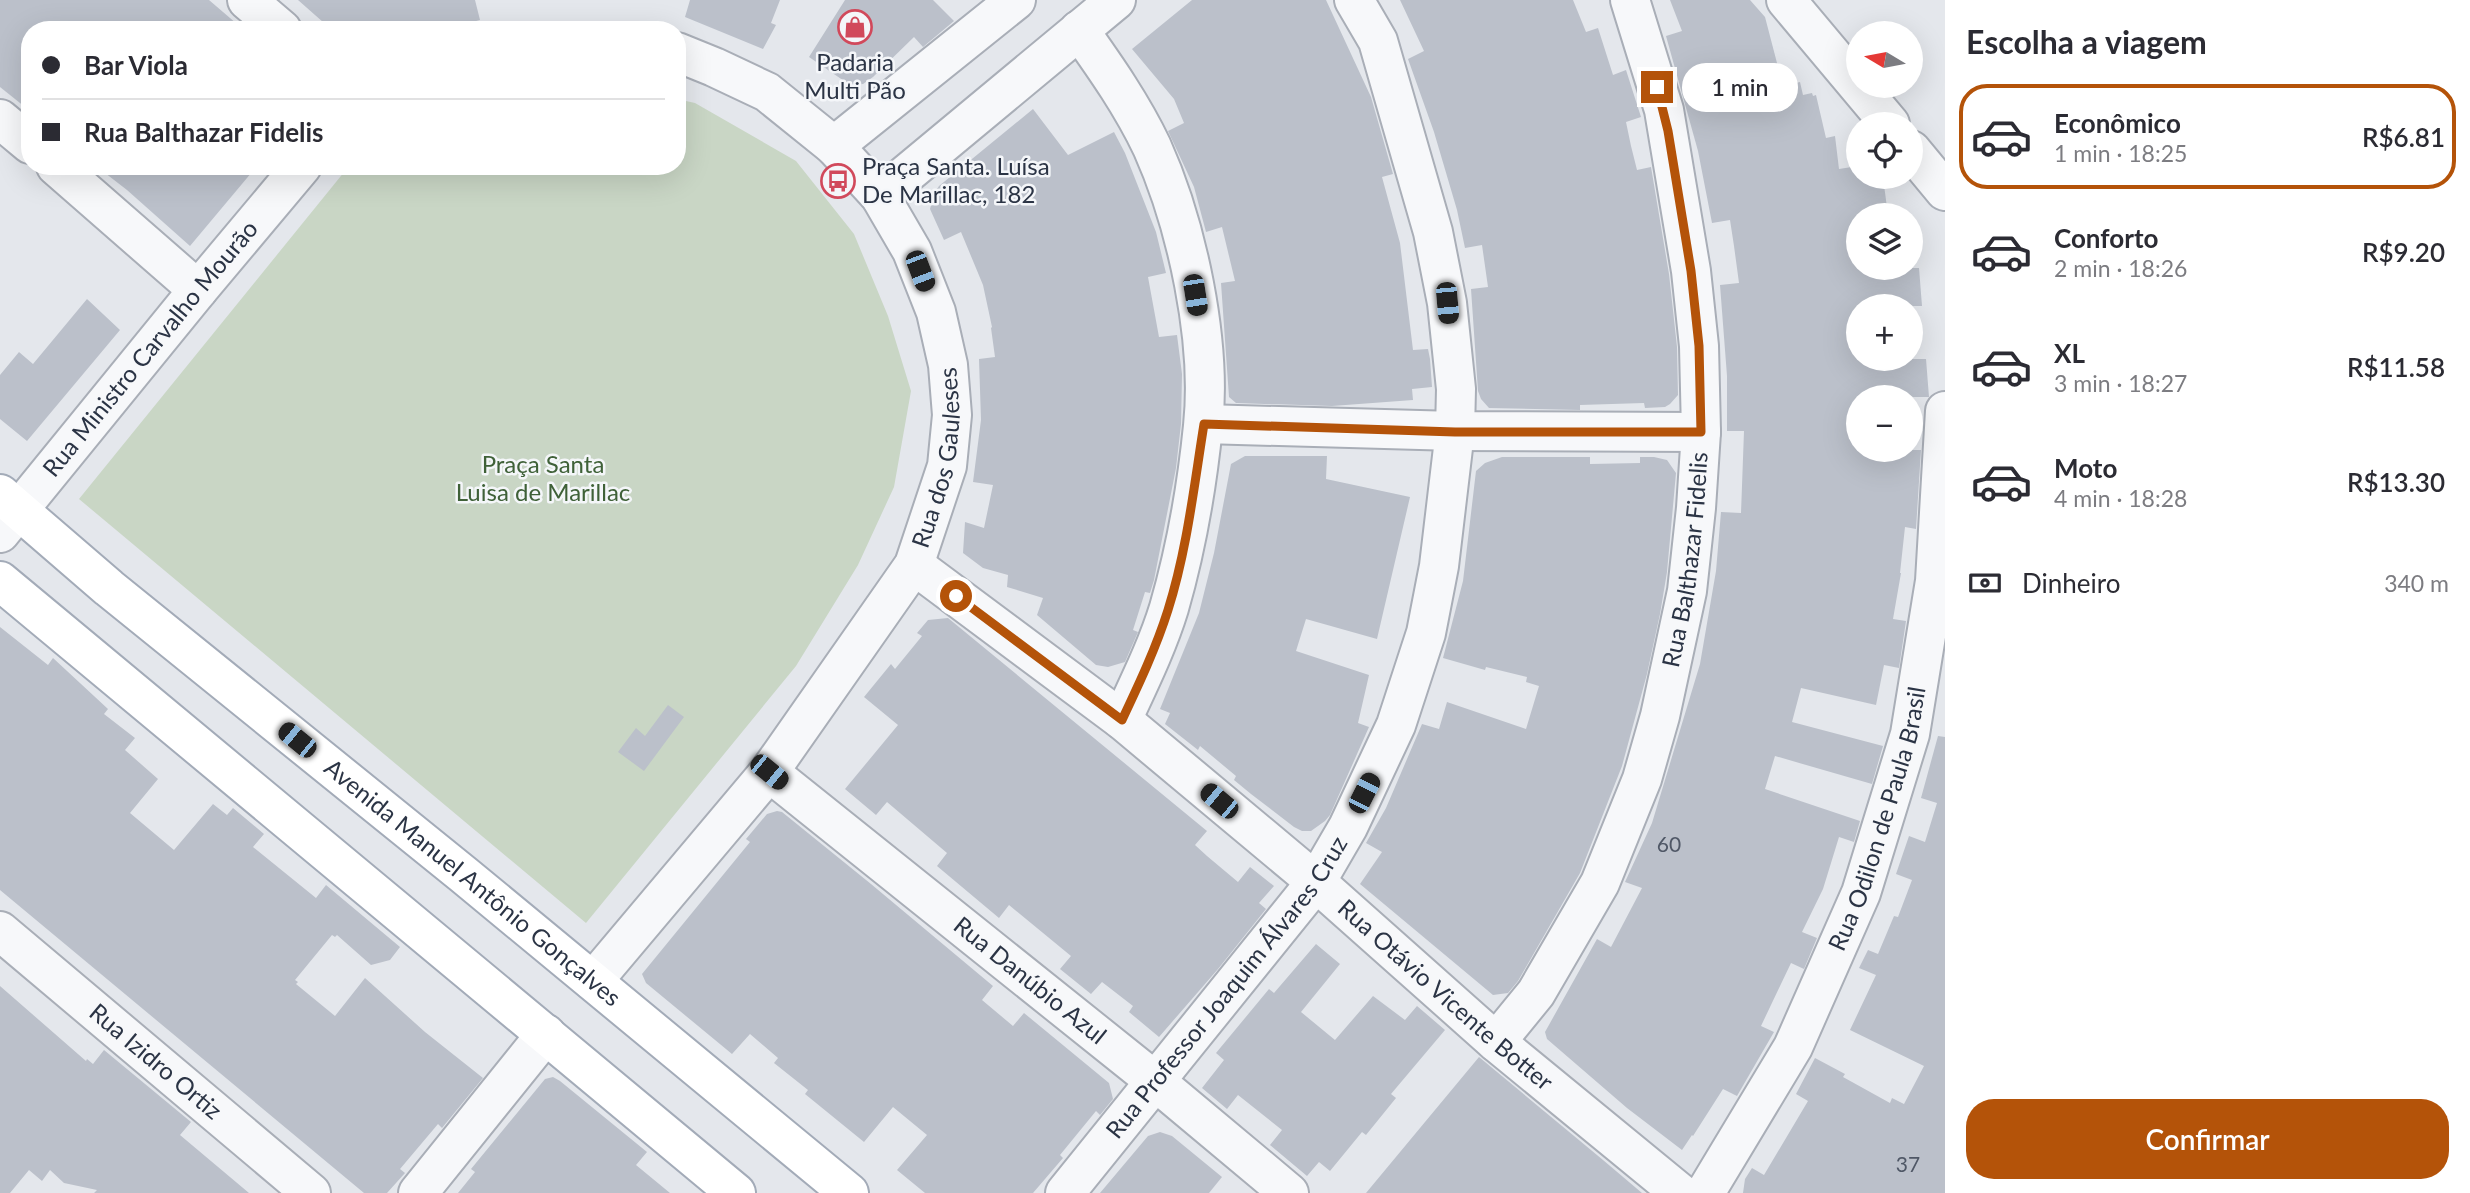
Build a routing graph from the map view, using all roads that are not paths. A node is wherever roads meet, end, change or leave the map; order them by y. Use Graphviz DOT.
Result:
graph roads {
  1 [pos="247,0"];
  2 [pos="1016,0"];
  3 [pos="1116,0"];
  4 [pos="1354,0"];
  5 [pos="1630,0"];
  6 [pos="1786,0"];
  7 [pos="272,21"];
  8 [pos="1079,30"];
  9 [pos="686,56"];
  10 [pos="1880,112"];
  11 [pos="0,119"];
  12 [pos="21,136"];
  13 [pos="834,146"];
  14 [pos="1923,164"];
  15 [pos="66,175"];
  16 [pos="294,175"];
  17 [pos="1945,191"];
  18 [pos="880,196"];
  19 [pos="198,290"];
  20 [pos="1945,411"];
  21 [pos="1204,424"];
  22 [pos="1455,432"];
  23 [pos="1701,432"];
  24 [pos="6,512"];
  25 [pos="914,565"];
  26 [pos="0,581"];
  27 [pos="1122,720"];
  28 [pos="769,772"];
  29 [pos="1316,882"];
  30 [pos="0,931"];
  31 [pos="593,981"];
  32 [pos="546,1034"];
  33 [pos="1496,1042"];
  34 [pos="1155,1081"];
  35 [pos="280,1180"];
  36 [pos="311,1193"];
  37 [pos="418,1193"];
  38 [pos="736,1193"];
  39 [pos="849,1193"];
  40 [pos="1065,1193"];
  41 [pos="1289,1193"];
  42 [pos="1680,1193"];
  43 [pos="1705,1193"];
  1 -- 7 [label="street"];
  2 -- 13 [label="street"];
  3 -- 8 [label="street"];
  4 -- 22 [label="street, Rua Professor Joaquim Álvares Cruz"];
  5 -- 23 [label="street, Rua Balthazar Fidelis"];
  6 -- 10 [label="street"];
  8 -- 18 [label="street"];
  8 -- 21 [label="street"];
  9 -- 13 [label="street, Rua dos Gauleses"];
  11 -- 12 [label="street"];
  13 -- 18 [label="street, Rua dos Gauleses"];
  14 -- 17 [label="street"];
  15 -- 19 [label="street"];
  16 -- 19 [label="street, Rua Ministro Carvalho Mourão"];
  18 -- 25 [label="street, Rua dos Gauleses"];
  19 -- 24 [label="street, Rua Ministro Carvalho Mourão"];
  20 -- 43 [label="street, Rua Odilon de Paula Brasil"];
  21 -- 22 [label="street"];
  21 -- 27 [label="street"];
  22 -- 23 [label="street"];
  22 -- 29 [label="street, Rua Professor Joaquim Álvares Cruz"];
  23 -- 33 [label="street, Rua Balthazar Fidelis"];
  24 -- 31 [label="main road, Avenida Manuel Antônio Gonçalves"];
  25 -- 27 [label="street, Rua Otávio Vicente Botter"];
  25 -- 28 [label="street, Rua dos Gauleses"];
  26 -- 32 [label="main road"];
  27 -- 29 [label="street, Rua Otávio Vicente Botter"];
  28 -- 31 [label="street, Rua dos Gauleses"];
  28 -- 34 [label="street, Rua Danúbio Azul"];
  29 -- 33 [label="street, Rua Otávio Vicente Botter"];
  29 -- 34 [label="street, Rua Professor Joaquim Álvares Cruz"];
  30 -- 35 [label="street, Rua Izidro Ortiz"];
  31 -- 39 [label="main road, Avenida Manuel Antônio Gonçalves"];
  32 -- 37 [label="street"];
  32 -- 38 [label="main road"];
  33 -- 42 [label="street, Rua Otávio Vicente Botter"];
  34 -- 40 [label="street, Rua Professor Joaquim Álvares Cruz"];
  34 -- 41 [label="street, Rua Danúbio Azul"];
  35 -- 36 [label="street, Rua Izidro Ortiz"];
}
